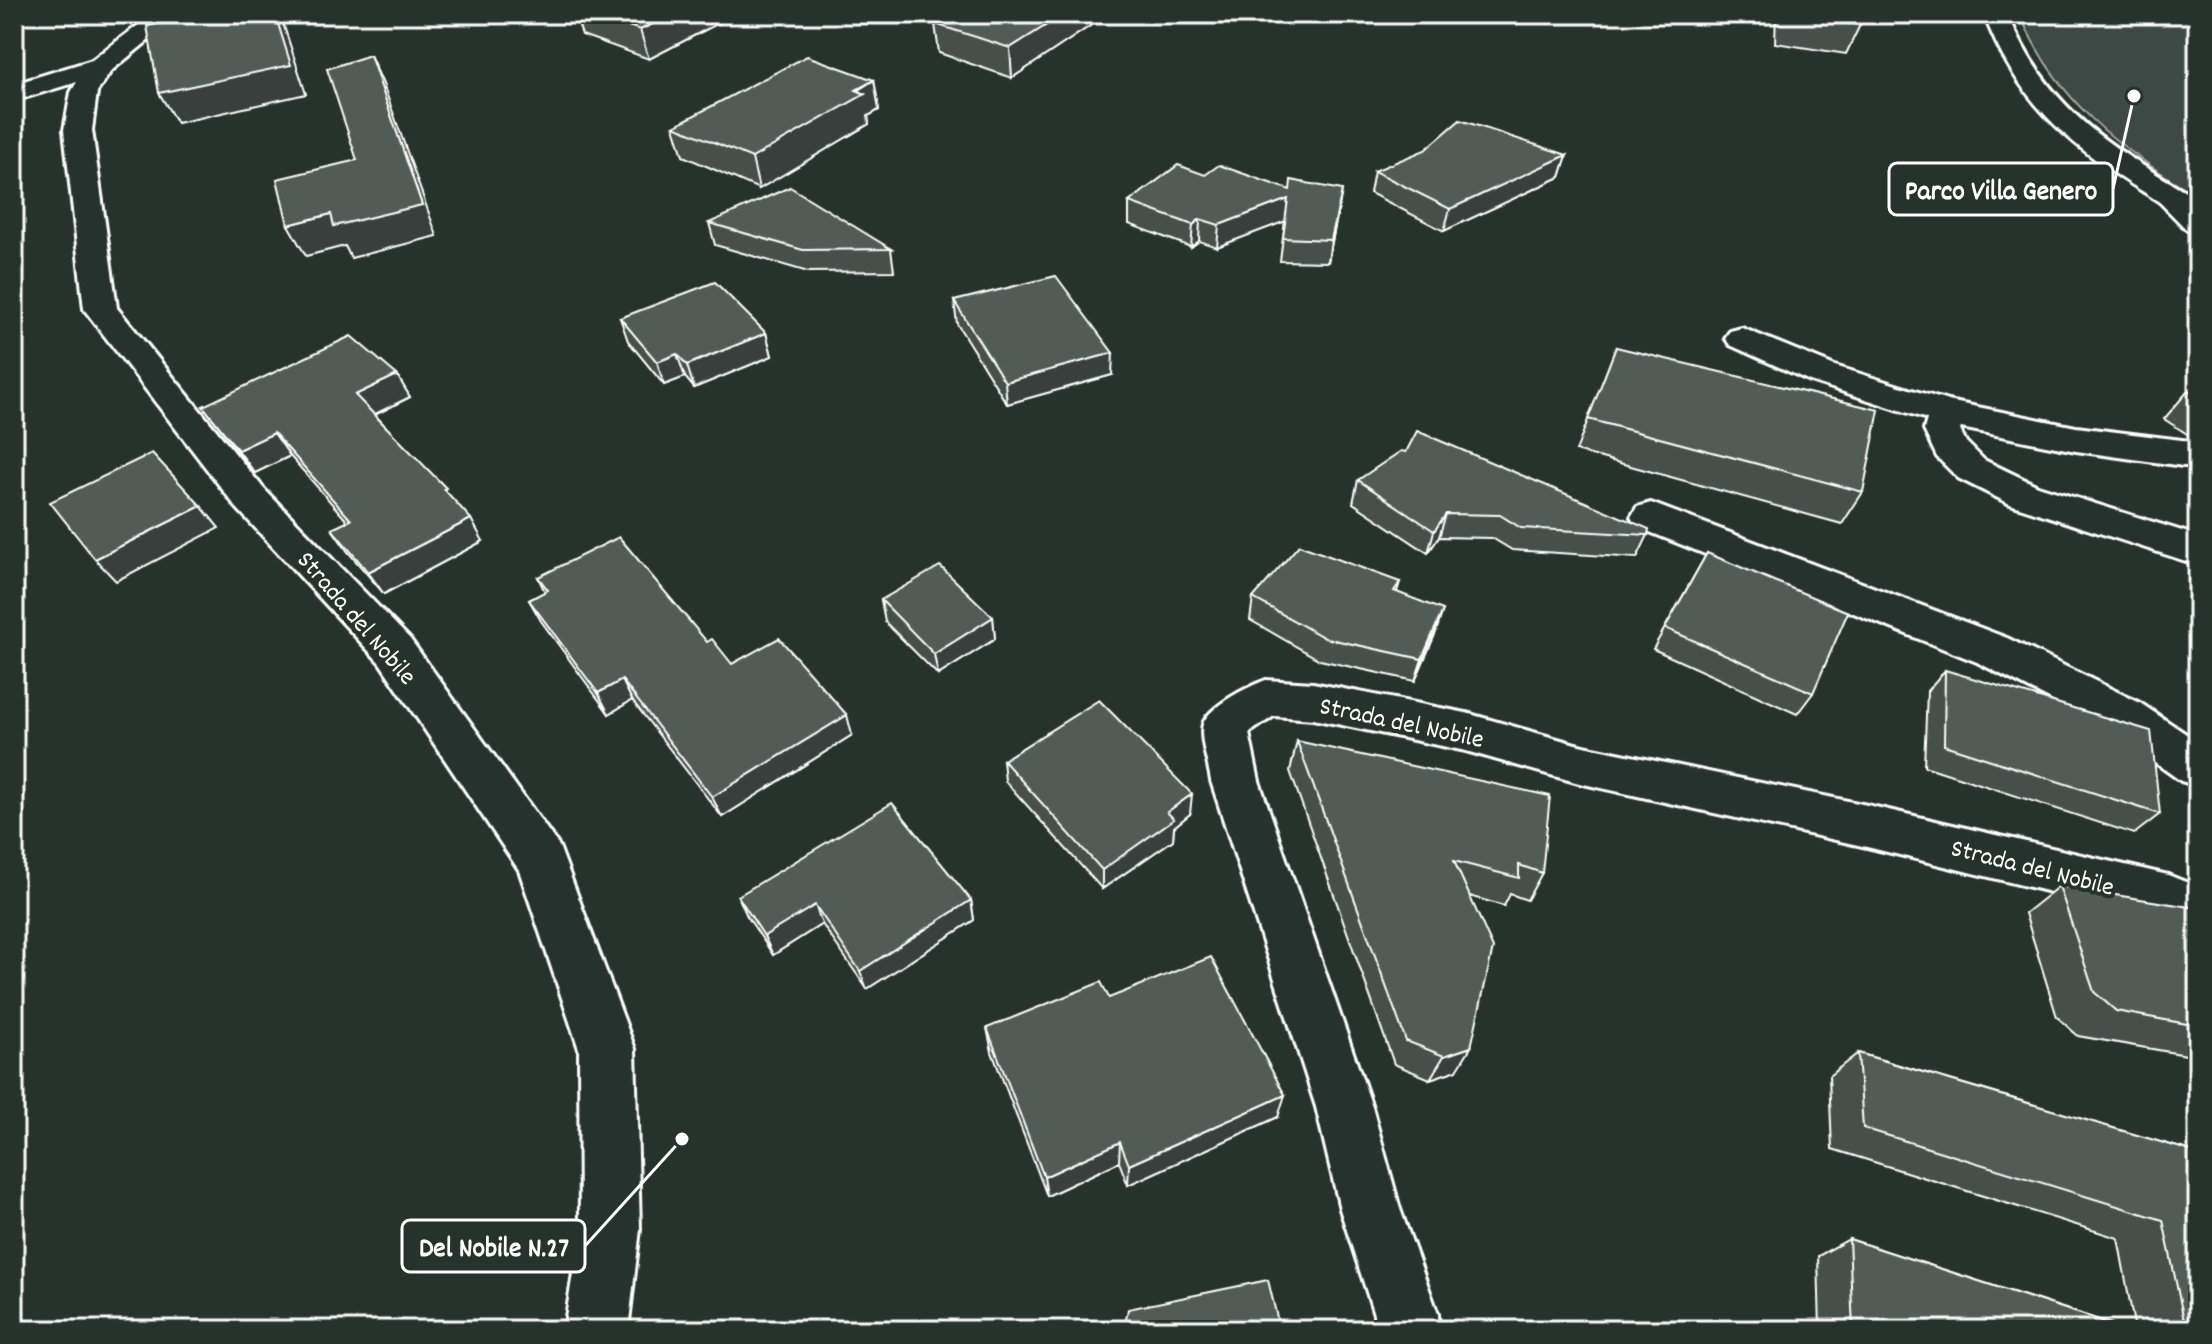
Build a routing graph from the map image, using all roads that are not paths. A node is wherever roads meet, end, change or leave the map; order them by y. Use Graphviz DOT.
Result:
graph roads {
  1 [pos="169,14"];
  2 [pos="1996,14"];
  3 [pos="101,66"];
  4 [pos="37,111"];
  5 [pos="2165,192"];
  6 [pos="2198,211"];
  7 [pos="2198,223"];
  8 [pos="1742,338"];
  9 [pos="1947,413"];
  10 [pos="2198,454"];
  11 [pos="1651,517"];
  12 [pos="2198,551"];
  13 [pos="2198,767"];
  14 [pos="2198,910"];
  15 [pos="596,1330"];
  16 [pos="1407,1330"];
  1 -- 3 [label="street, Strada del Nobile"];
  2 -- 5 [label="street"];
  3 -- 4 [label="street"];
  3 -- 4 [label="street, Strada del Nobile"];
  4 -- 15 [label="street, Strada del Nobile"];
  5 -- 6 [label="street"];
  5 -- 7 [label="street"];
  8 -- 9 [label="street"];
  9 -- 10 [label="street"];
  9 -- 12 [label="street"];
  11 -- 13 [label="street"];
  14 -- 16 [label="street, Strada del Nobile"];
}
